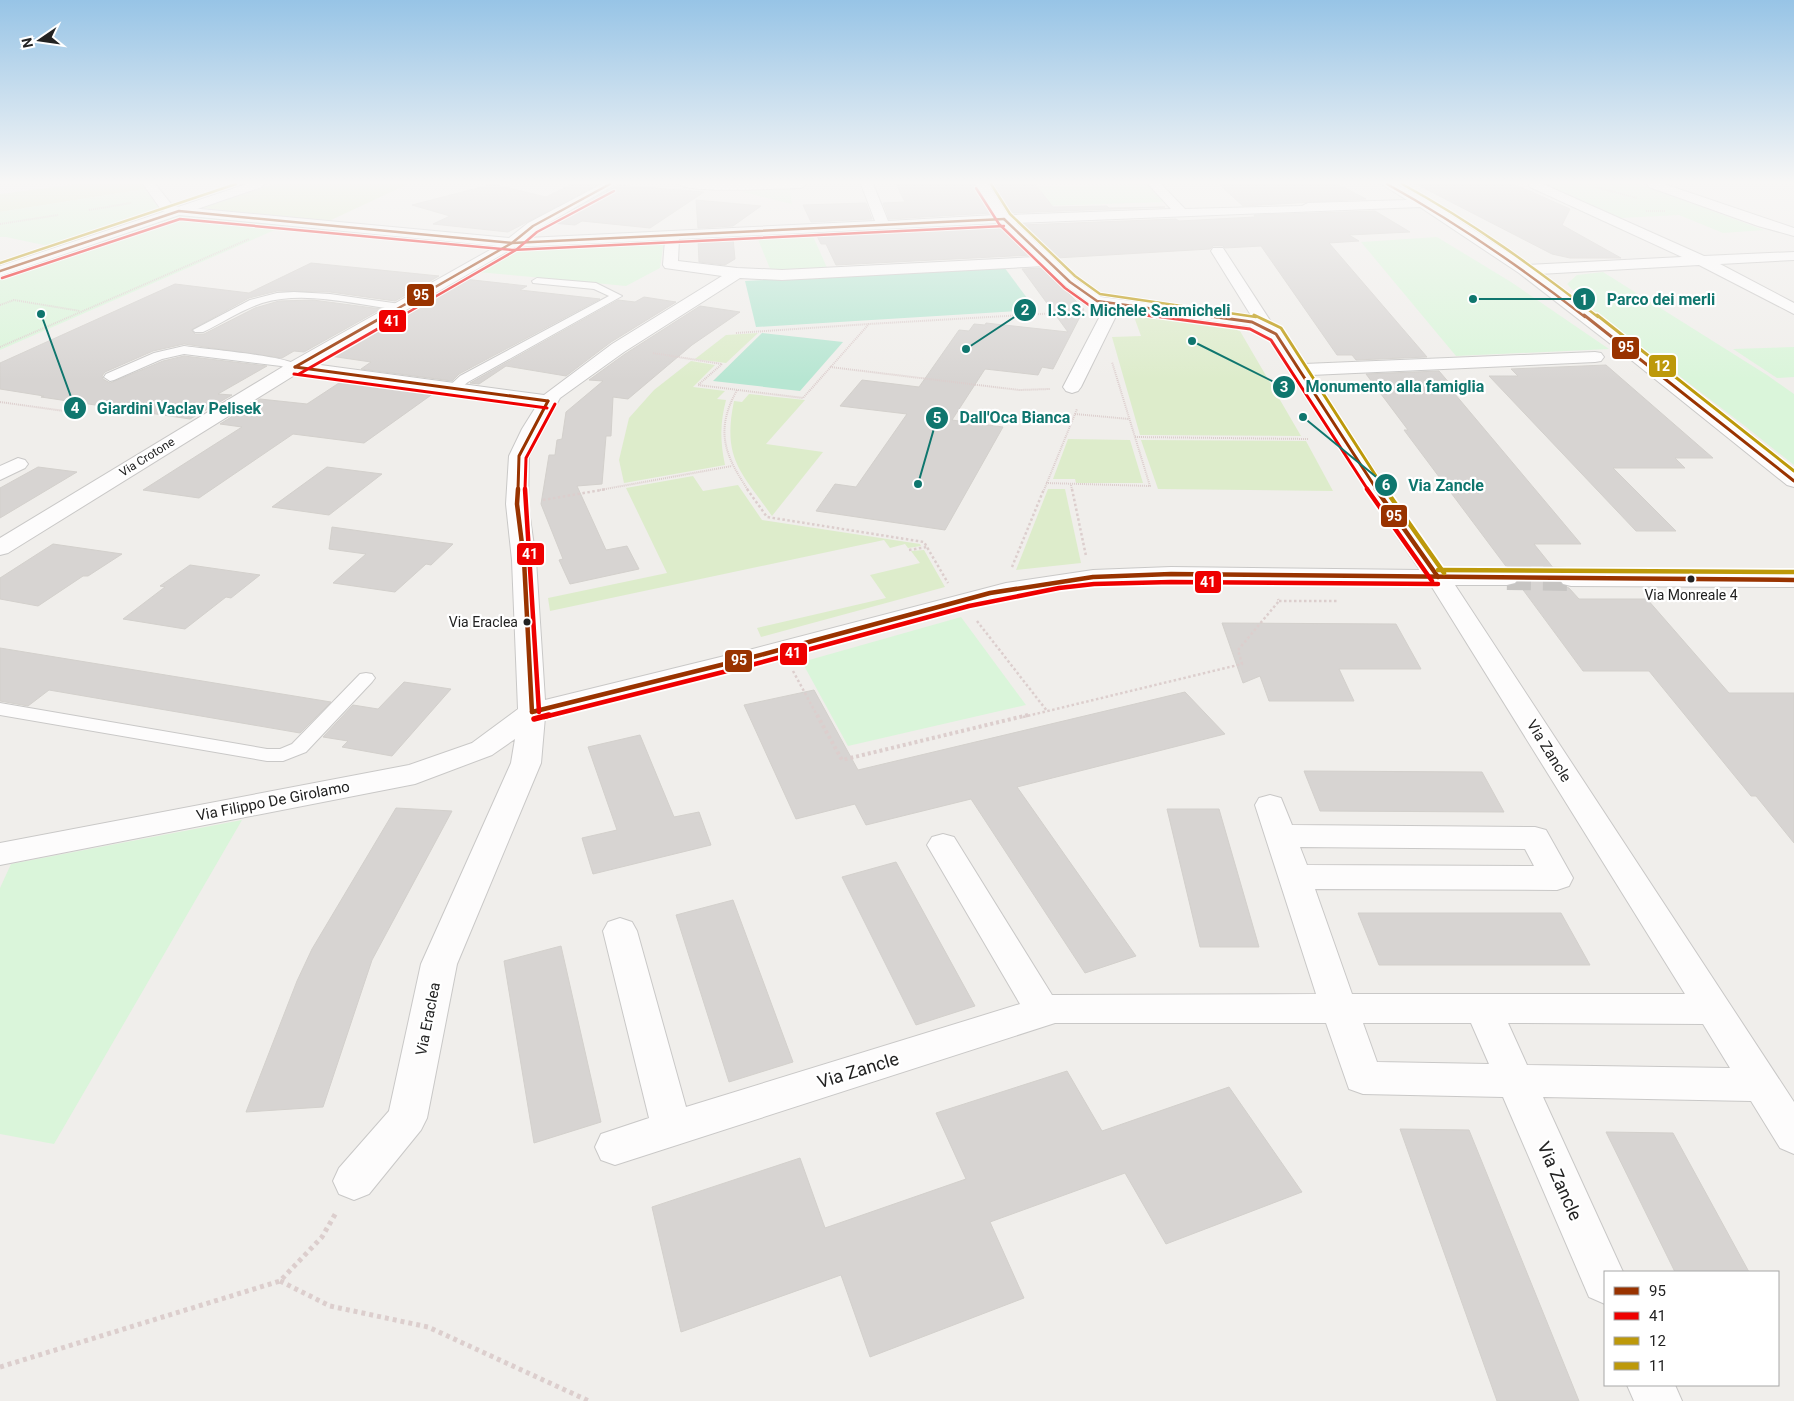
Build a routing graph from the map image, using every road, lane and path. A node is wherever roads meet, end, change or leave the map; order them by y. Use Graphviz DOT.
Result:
graph roads {
  1 [pos="64,249"];
  2 [pos="223,249"];
  3 [pos="501,249"];
  4 [pos="671,249"];
  5 [pos="1035,249"];
  6 [pos="1493,249"];
  7 [pos="1676,249"];
  8 [pos="1218,250"];
  9 [pos="1794,256"];
  10 [pos="1047,261"];
  11 [pos="1704,262"];
  12 [pos="1524,270"];
  13 [pos="0,271"];
  14 [pos="736,273"];
  15 [pos="537,281"];
  16 [pos="1248,296"];
  17 [pos="1097,301"];
  18 [pos="0,306"];
  19 [pos="400,307"];
  20 [pos="1794,309"];
  21 [pos="82,311"];
  22 [pos="1080,312"];
  23 [pos="1209,316"];
  24 [pos="869,324"];
  25 [pos="1267,328"];
  26 [pos="199,330"];
  27 [pos="736,333"];
  28 [pos="0,347"];
  29 [pos="645,352"];
  30 [pos="1595,357"];
  31 [pos="1110,359"];
  32 [pos="295,367"];
  33 [pos="830,368"];
  34 [pos="1298,370"];
  35 [pos="110,378"];
  36 [pos="1072,387"];
  37 [pos="453,388"];
  38 [pos="737,390"];
  39 [pos="548,401"];
  40 [pos="0,402"];
  41 [pos="64,411"];
  42 [pos="1075,414"];
  43 [pos="1129,419"];
  44 [pos="1135,437"];
  45 [pos="1309,439"];
  46 [pos="9,462"];
  47 [pos="732,466"];
  48 [pos="0,474"];
  49 [pos="1794,481"];
  50 [pos="1046,483"];
  51 [pos="1071,486"];
  52 [pos="540,500"];
  53 [pos="928,547"];
  54 [pos="0,548"];
  55 [pos="908,550"];
  56 [pos="1086,557"];
  57 [pos="1011,568"];
  58 [pos="1438,577"];
  59 [pos="1507,578"];
  60 [pos="1571,579"];
  61 [pos="1794,580"];
  62 [pos="952,588"];
  63 [pos="1276,594"];
  64 [pos="977,620"];
  65 [pos="790,664"];
  66 [pos="366,678"];
  67 [pos="0,709"];
  68 [pos="1047,711"];
  69 [pos="532,712"];
  70 [pos="1270,805"];
  71 [pos="1281,836"];
  72 [pos="943,845"];
  73 [pos="0,854"];
  74 [pos="1294,877"];
  75 [pos="620,931"];
  76 [pos="1338,1008"];
  77 [pos="1483,1008"];
  78 [pos="1713,1009"];
  79 [pos="1043,1012"];
  80 [pos="1516,1080"];
  81 [pos="1762,1085"];
  82 [pos="672,1129"];
  83 [pos="1794,1136"];
  84 [pos="615,1147"];
  85 [pos="354,1181"];
  86 [pos="1604,1280"];
  87 [pos="280,1282"];
  88 [pos="0,1367"];
  89 [pos="1651,1386"];
  90 [pos="589,1401"];
  91 [pos="1658,1401"];
  1 -- 13 [label="street"];
  2 -- 21 [label="path"];
  3 -- 19 [label="street, Via Crotone"];
  4 -- 14 [label="street"];
  5 -- 10 [label="street"];
  6 -- 12 [label="street"];
  7 -- 11 [label="street"];
  8 -- 16 [label="street, Via Zancle"];
  9 -- 11 [label="street"];
  10 -- 14 [label="street"];
  10 -- 17 [label="street"];
  11 -- 12 [label="street"];
  11 -- 20 [label="street"];
  12 -- 49 [label="street"];
  14 -- 39 [label="street, Via Eraclea"];
  15 -- 37 [label="lane"];
  16 -- 23 [label="street"];
  16 -- 25 [label="street, Via Zancle"];
  17 -- 23 [label="street"];
  17 -- 36 [label="street"];
  18 -- 21 [label="path"];
  19 -- 26 [label="lane"];
  19 -- 32 [label="street, Via Crotone"];
  21 -- 28 [label="path"];
  22 -- 24 [label="path"];
  23 -- 25 [label="street"];
  24 -- 27 [label="path"];
  24 -- 33 [label="path"];
  25 -- 34 [label="street, Via Zancle"];
  29 -- 38 [label="path"];
  30 -- 34 [label="street"];
  31 -- 43 [label="path"];
  32 -- 35 [label="lane"];
  32 -- 37 [label="street"];
  32 -- 54 [label="street, Via Crotone"];
  33 -- 36 [label="path"];
  33 -- 38 [label="path"];
  34 -- 58 [label="street, Via Zancle"];
  36 -- 42 [label="path"];
  37 -- 39 [label="street"];
  38 -- 47 [label="path"];
  39 -- 69 [label="street, Via Eraclea"];
  40 -- 41 [label="path"];
  42 -- 43 [label="path"];
  42 -- 50 [label="path"];
  43 -- 44 [label="path"];
  44 -- 45 [label="path"];
  44 -- 51 [label="path"];
  46 -- 48 [label="street"];
  47 -- 52 [label="path"];
  47 -- 53 [label="path"];
  50 -- 51 [label="path"];
  50 -- 57 [label="path"];
  51 -- 56 [label="path"];
  53 -- 55 [label="path"];
  53 -- 62 [label="path"];
  58 -- 59 [label="street"];
  58 -- 69 [label="street"];
  58 -- 78 [label="street, Via Zancle"];
  60 -- 61 [label="street"];
  63 -- 68 [label="path"];
  64 -- 68 [label="path"];
  65 -- 68 [label="path"];
  66 -- 67 [label="lane"];
  69 -- 73 [label="street, Via Filippo De Girolamo"];
  69 -- 85 [label="street, Via Eraclea"];
  70 -- 71 [label="street"];
  71 -- 74 [label="street"];
  71 -- 74 [label="street"];
  72 -- 79 [label="street"];
  74 -- 76 [label="street"];
  75 -- 82 [label="street"];
  76 -- 77 [label="street, Via Zancle"];
  76 -- 79 [label="street, Via Zancle"];
  76 -- 80 [label="street"];
  77 -- 78 [label="street, Via Zancle"];
  77 -- 80 [label="street, Via Zancle"];
  78 -- 81 [label="street, Via Zancle"];
  79 -- 82 [label="street, Via Zancle"];
  80 -- 81 [label="street"];
  80 -- 86 [label="street, Via Zancle"];
  81 -- 83 [label="street, Via Zancle"];
  82 -- 84 [label="street, Via Zancle"];
  85 -- 87 [label="path"];
  87 -- 88 [label="path"];
  87 -- 90 [label="path"];
  89 -- 91 [label="street"];
}
